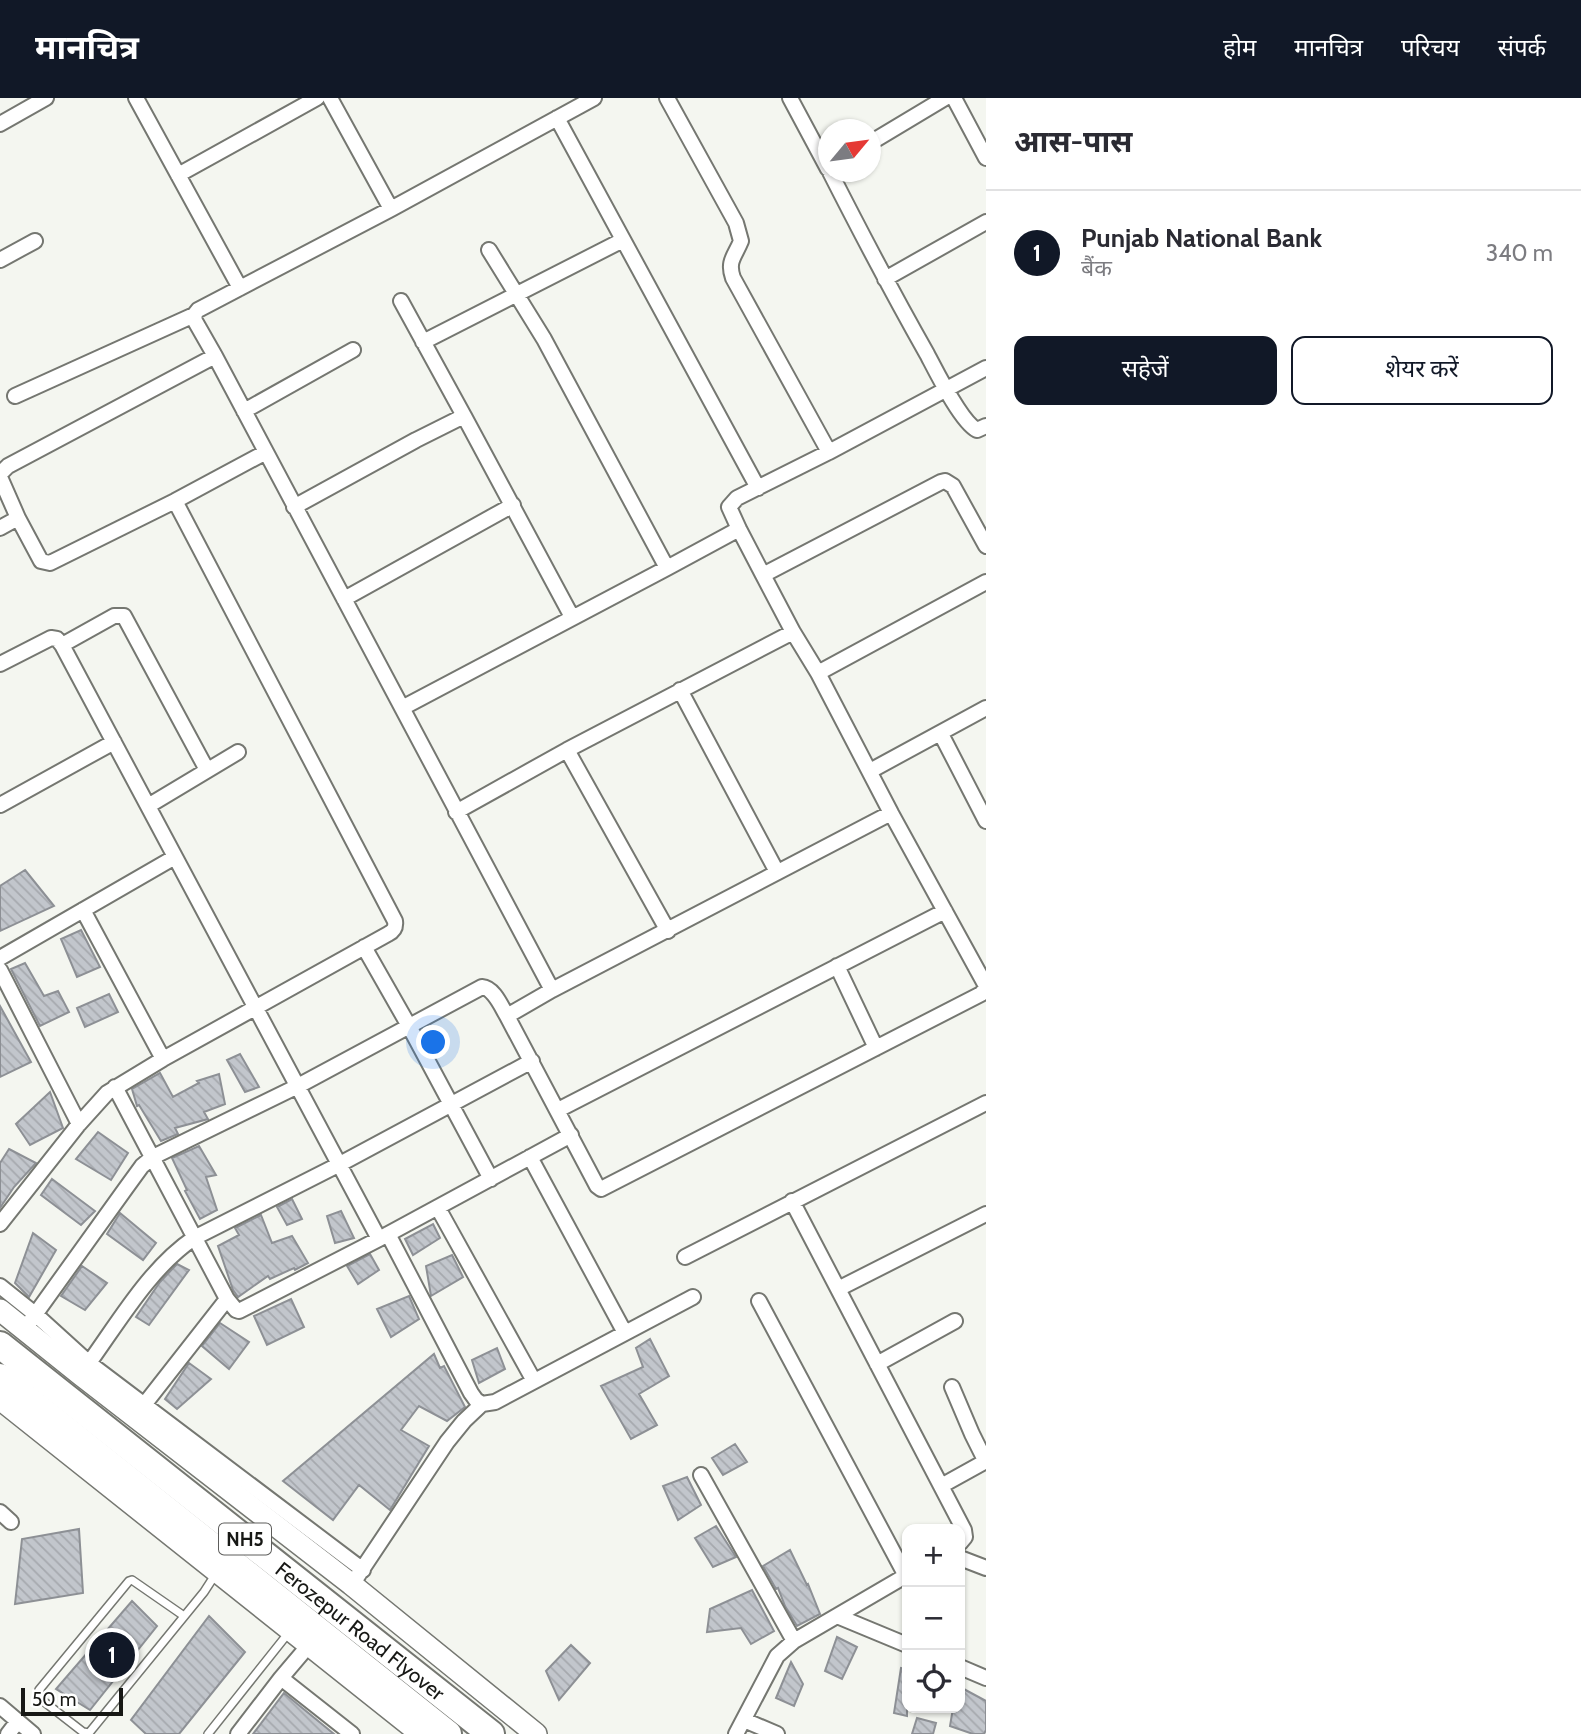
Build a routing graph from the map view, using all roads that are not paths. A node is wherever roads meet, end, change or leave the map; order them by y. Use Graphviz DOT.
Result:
graph roads {
  1 [pos="46,98"];
  2 [pos="136,98"];
  3 [pos="317,98"];
  4 [pos="330,98"];
  5 [pos="594,98"];
  6 [pos="667,98"];
  7 [pos="790,98"];
  8 [pos="945,98"];
  9 [pos="954,98"];
  10 [pos="556,118"];
  11 [pos="0,124"];
  12 [pos="881,136"];
  13 [pos="818,149"];
  14 [pos="986,158"];
  15 [pos="178,175"];
  16 [pos="836,182"];
  17 [pos="391,209"];
  18 [pos="986,222"];
  19 [pos="623,240"];
  20 [pos="35,241"];
  21 [pos="489,250"];
  22 [pos="0,260"];
  23 [pos="885,279"];
  24 [pos="240,288"];
  25 [pos="516,294"];
  26 [pos="401,301"];
  27 [pos="194,315"];
  28 [pos="424,342"];
  29 [pos="353,350"];
  30 [pos="215,356"];
  31 [pos="986,369"];
  32 [pos="946,389"];
  33 [pos="15,396"];
  34 [pos="244,411"];
  35 [pos="464,416"];
  36 [pos="986,426"];
  37 [pos="266,452"];
  38 [pos="829,452"];
  39 [pos="0,476"];
  40 [pos="758,488"];
  41 [pos="175,501"];
  42 [pos="513,505"];
  43 [pos="294,507"];
  44 [pos="18,518"];
  45 [pos="0,528"];
  46 [pos="739,529"];
  47 [pos="986,547"];
  48 [pos="667,568"];
  49 [pos="763,575"];
  50 [pos="986,583"];
  51 [pos="344,599"];
  52 [pos="572,617"];
  53 [pos="793,632"];
  54 [pos="62,645"];
  55 [pos="0,664"];
  56 [pos="818,673"];
  57 [pos="680,690"];
  58 [pos="402,708"];
  59 [pos="986,708"];
  60 [pos="941,734"];
  61 [pos="114,741"];
  62 [pos="567,750"];
  63 [pos="238,751"];
  64 [pos="207,770"];
  65 [pos="870,771"];
  66 [pos="1,801"];
  67 [pos="148,806"];
  68 [pos="456,812"];
  69 [pos="891,813"];
  70 [pos="986,821"];
  71 [pos="175,857"];
  72 [pos="777,872"];
  73 [pos="83,911"];
  74 [pos="945,911"];
  75 [pos="668,931"];
  76 [pos="364,947"];
  77 [pos="0,958"];
  78 [pos="836,966"];
  79 [pos="0,970"];
  80 [pos="986,987"];
  81 [pos="552,990"];
  82 [pos="256,1009"];
  83 [pos="507,1016"];
  84 [pos="409,1026"];
  85 [pos="876,1048"];
  86 [pos="163,1059"];
  87 [pos="531,1061"];
  88 [pos="298,1086"];
  89 [pos="115,1087"];
  90 [pos="986,1103"];
  91 [pos="450,1105"];
  92 [pos="558,1110"];
  93 [pos="79,1124"];
  94 [pos="571,1135"];
  95 [pos="153,1157"];
  96 [pos="530,1157"];
  97 [pos="340,1164"];
  98 [pos="491,1179"];
  99 [pos="792,1202"];
  100 [pos="438,1208"];
  101 [pos="986,1214"];
  102 [pos="0,1224"];
  103 [pos="384,1237"];
  104 [pos="194,1238"];
  105 [pos="685,1257"];
  106 [pos="0,1286"];
  107 [pos="838,1289"];
  108 [pos="693,1297"];
  109 [pos="227,1299"];
  110 [pos="760,1301"];
  111 [pos="0,1310"];
  112 [pos="955,1321"];
  113 [pos="30,1322"];
  114 [pos="625,1333"];
  115 [pos="0,1345"];
  116 [pos="877,1364"];
  117 [pos="85,1369"];
  118 [pos="0,1377"];
  119 [pos="534,1381"];
  120 [pos="952,1387"];
  121 [pos="0,1399"];
  122 [pos="482,1404"];
  123 [pos="139,1410"];
  124 [pos="986,1462"];
  125 [pos="701,1475"];
  126 [pos="941,1486"];
  127 [pos="961,1524"];
  128 [pos="965,1560"];
  129 [pos="902,1567"];
  130 [pos="986,1568"];
  131 [pos="218,1572"];
  132 [pos="357,1577"];
  133 [pos="902,1577"];
  134 [pos="184,1616"];
  135 [pos="837,1616"];
  136 [pos="290,1630"];
  137 [pos="794,1641"];
  138 [pos="902,1643"];
  139 [pos="309,1645"];
  140 [pos="965,1669"];
  141 [pos="281,1678"];
  142 [pos="986,1678"];
  143 [pos="0,1706"];
  144 [pos="744,1720"];
  145 [pos="18,1721"];
  146 [pos="8,1734"];
  147 [pos="33,1734"];
  148 [pos="208,1734"];
  149 [pos="238,1734"];
  150 [pos="352,1734"];
  151 [pos="421,1734"];
  152 [pos="449,1734"];
  153 [pos="491,1734"];
  154 [pos="536,1734"];
  155 [pos="736,1734"];
  156 [pos="777,1734"];
  1 -- 11 [label="street"];
  2 -- 15 [label="street"];
  3 -- 15 [label="street"];
  4 -- 17 [label="street"];
  5 -- 10 [label="street"];
  6 -- 38 [label="street"];
  7 -- 13 [label="street"];
  8 -- 12 [label="street"];
  9 -- 14 [label="street"];
  10 -- 17 [label="street"];
  10 -- 19 [label="street"];
  15 -- 24 [label="street"];
  16 -- 23 [label="street"];
  17 -- 24 [label="street"];
  18 -- 23 [label="street"];
  19 -- 25 [label="street"];
  19 -- 40 [label="street"];
  20 -- 22 [label="street"];
  21 -- 25 [label="street"];
  23 -- 32 [label="street"];
  24 -- 27 [label="street"];
  25 -- 28 [label="street"];
  25 -- 48 [label="street"];
  26 -- 28 [label="street"];
  27 -- 30 [label="street"];
  27 -- 33 [label="street"];
  28 -- 35 [label="street"];
  29 -- 34 [label="street"];
  30 -- 34 [label="street"];
  30 -- 39 [label="street"];
  31 -- 32 [label="street"];
  32 -- 36 [label="street"];
  32 -- 38 [label="street"];
  34 -- 37 [label="street"];
  35 -- 42 [label="street"];
  35 -- 43 [label="street"];
  37 -- 41 [label="street"];
  37 -- 43 [label="street"];
  38 -- 40 [label="street"];
  39 -- 44 [label="street"];
  40 -- 46 [label="street"];
  41 -- 44 [label="street"];
  41 -- 76 [label="street"];
  42 -- 51 [label="street"];
  42 -- 52 [label="street"];
  43 -- 51 [label="street"];
  44 -- 45 [label="street"];
  46 -- 48 [label="street"];
  46 -- 49 [label="street"];
  47 -- 49 [label="street"];
  48 -- 52 [label="street"];
  49 -- 53 [label="street"];
  50 -- 56 [label="street"];
  51 -- 58 [label="street"];
  52 -- 58 [label="street"];
  53 -- 56 [label="street"];
  53 -- 57 [label="street"];
  54 -- 55 [label="street"];
  54 -- 61 [label="street"];
  54 -- 64 [label="street"];
  56 -- 65 [label="street"];
  57 -- 62 [label="street"];
  57 -- 72 [label="street"];
  58 -- 68 [label="street"];
  59 -- 60 [label="street"];
  60 -- 65 [label="street"];
  60 -- 70 [label="street"];
  61 -- 66 [label="street"];
  61 -- 67 [label="street"];
  62 -- 68 [label="street"];
  62 -- 75 [label="street"];
  63 -- 64 [label="street"];
  64 -- 67 [label="street"];
  65 -- 69 [label="street"];
  67 -- 71 [label="street"];
  68 -- 81 [label="street"];
  69 -- 72 [label="street"];
  69 -- 74 [label="street"];
  71 -- 73 [label="street"];
  71 -- 82 [label="street"];
  72 -- 75 [label="street"];
  73 -- 77 [label="street"];
  73 -- 86 [label="street"];
  74 -- 78 [label="street"];
  74 -- 80 [label="street"];
  75 -- 81 [label="street"];
  76 -- 82 [label="street"];
  76 -- 84 [label="street"];
  78 -- 85 [label="street"];
  78 -- 92 [label="street"];
  79 -- 93 [label="street"];
  80 -- 85 [label="street"];
  81 -- 83 [label="street"];
  82 -- 86 [label="street"];
  82 -- 88 [label="street"];
  83 -- 84 [label="street"];
  83 -- 87 [label="street"];
  84 -- 88 [label="street"];
  84 -- 91 [label="street"];
  85 -- 94 [label="street"];
  86 -- 89 [label="street"];
  87 -- 91 [label="street"];
  87 -- 92 [label="street"];
  88 -- 95 [label="street"];
  88 -- 97 [label="street"];
  89 -- 93 [label="street"];
  89 -- 95 [label="street"];
  90 -- 99 [label="street"];
  91 -- 97 [label="street"];
  91 -- 98 [label="street"];
  92 -- 94 [label="street"];
  93 -- 102 [label="street"];
  94 -- 96 [label="street"];
  95 -- 104 [label="street"];
  95 -- 113 [label="street"];
  96 -- 98 [label="street"];
  96 -- 114 [label="street"];
  97 -- 103 [label="street"];
  97 -- 104 [label="street"];
  98 -- 100 [label="street"];
  99 -- 105 [label="street"];
  99 -- 107 [label="street"];
  100 -- 103 [label="street"];
  100 -- 119 [label="street"];
  101 -- 107 [label="street"];
  103 -- 109 [label="street"];
  103 -- 122 [label="street"];
  104 -- 109 [label="street"];
  104 -- 117 [label="street"];
  106 -- 113 [label="street"];
  107 -- 116 [label="street"];
  108 -- 114 [label="street"];
  109 -- 123 [label="street"];
  110 -- 129 [label="street"];
  111 -- 113 [label="main road"];
  112 -- 116 [label="street"];
  113 -- 117 [label="main road"];
  114 -- 119 [label="street"];
  115 -- 153 [label="highway, Ferozepur Road Flyover / NH5"];
  116 -- 126 [label="street"];
  117 -- 123 [label="main road"];
  118 -- 152 [label="highway, Ferozepur Road Flyover / NH5"];
  119 -- 122 [label="street"];
  120 -- 124 [label="street"];
  121 -- 131 [label="main road"];
  122 -- 132 [label="street"];
  123 -- 132 [label="main road"];
  124 -- 126 [label="street"];
  125 -- 137 [label="street"];
  126 -- 127 [label="street"];
  128 -- 130 [label="street"];
  131 -- 134 [label="lane"];
  131 -- 136 [label="main road"];
  132 -- 154 [label="main road"];
  133 -- 135 [label="street"];
  134 -- 134 [label="lane"];
  135 -- 137 [label="street"];
  135 -- 138 [label="street"];
  136 -- 139 [label="main road"];
  136 -- 148 [label="lane"];
  137 -- 144 [label="street"];
  139 -- 141 [label="street"];
  139 -- 151 [label="main road"];
  140 -- 142 [label="street"];
  141 -- 149 [label="street"];
  141 -- 150 [label="street"];
  143 -- 145 [label="street"];
  144 -- 155 [label="street"];
  144 -- 156 [label="street"];
  145 -- 146 [label="street"];
  145 -- 147 [label="street"];
}
